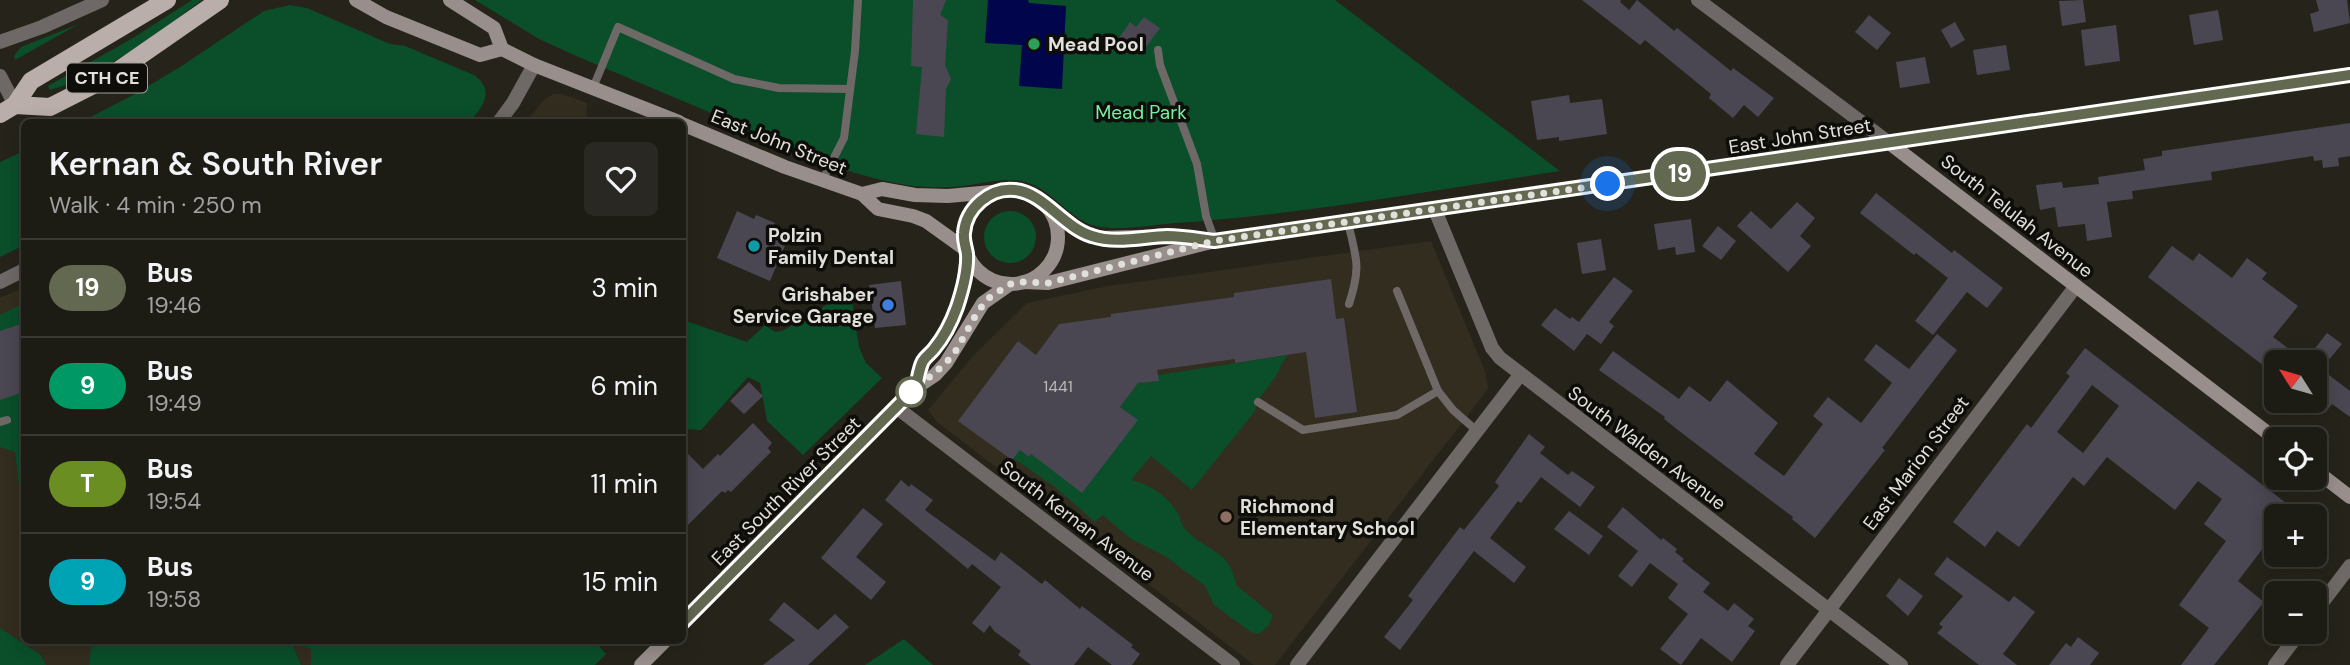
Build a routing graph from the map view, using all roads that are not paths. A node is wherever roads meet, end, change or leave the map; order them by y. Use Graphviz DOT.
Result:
graph roads {
  1 [pos="103,0"];
  2 [pos="167,0"];
  3 [pos="220,0"];
  4 [pos="356,0"];
  5 [pos="450,0"];
  6 [pos="858,0"];
  7 [pos="1698,0"];
  8 [pos="0,43"];
  9 [pos="502,49"];
  10 [pos="1158,50"];
  11 [pos="534,65"];
  12 [pos="2350,75"];
  13 [pos="0,76"];
  14 [pos="593,88"];
  15 [pos="850,89"];
  16 [pos="7,109"];
  17 [pos="501,119"];
  18 [pos="671,119"];
  19 [pos="686,125"];
  20 [pos="1888,142"];
  21 [pos="822,181"];
  22 [pos="998,191"];
  23 [pos="862,194"];
  24 [pos="1050,210"];
  25 [pos="1435,210"];
  26 [pos="1348,223"];
  27 [pos="1214,241"];
  28 [pos="966,251"];
  29 [pos="21,272"];
  30 [pos="0,282"];
  31 [pos="1017,283"];
  32 [pos="2076,286"];
  33 [pos="1397,291"];
  34 [pos="1349,304"];
  35 [pos="1520,375"];
  36 [pos="916,387"];
  37 [pos="1438,391"];
  38 [pos="1258,402"];
  39 [pos="896,407"];
  40 [pos="1477,430"];
  41 [pos="2264,430"];
  42 [pos="2327,479"];
  43 [pos="2350,497"];
  44 [pos="2350,566"];
  45 [pos="2327,596"];
  46 [pos="1829,609"];
  47 [pos="686,619"];
  48 [pos="662,644"];
  49 [pos="2291,644"];
  50 [pos="641,665"];
  51 [pos="1233,665"];
  52 [pos="1297,665"];
  53 [pos="1787,665"];
  54 [pos="1901,665"];
  55 [pos="2275,665"];
  1 -- 8 [label="street"];
  2 -- 16 [label="main road, CTH CE"];
  3 -- 16 [label="main road, CTH CE"];
  4 -- 9 [label="street, East John Street"];
  5 -- 9 [label="street, East John Street"];
  6 -- 15 [label="lane"];
  7 -- 20 [label="street, South Telulah Avenue"];
  9 -- 11 [label="street, East John Street"];
  10 -- 27 [label="lane"];
  11 -- 14 [label="street, East John Street"];
  11 -- 17 [label="street"];
  12 -- 20 [label="street, East John Street"];
  13 -- 16 [label="street"];
  14 -- 15 [label="lane"];
  14 -- 18 [label="street, East John Street"];
  15 -- 21 [label="lane"];
  19 -- 21 [label="street, East John Street"];
  20 -- 25 [label="street, East John Street"];
  20 -- 32 [label="street, South Telulah Avenue"];
  21 -- 23 [label="street, East John Street"];
  22 -- 23 [label="street, East John Street"];
  22 -- 24 [label="street"];
  22 -- 28 [label="street"];
  23 -- 28 [label="street, East John Street"];
  24 -- 27 [label="street, East John Street"];
  24 -- 31 [label="street"];
  25 -- 26 [label="street, East John Street"];
  25 -- 35 [label="street, South Walden Avenue"];
  26 -- 27 [label="street, East John Street"];
  26 -- 34 [label="lane"];
  27 -- 31 [label="street, East John Street"];
  28 -- 31 [label="street"];
  28 -- 36 [label="street, East South River Street"];
  29 -- 30 [label="street"];
  31 -- 36 [label="street, East South River Street"];
  32 -- 41 [label="street, South Telulah Avenue"];
  32 -- 46 [label="street, East Marion Street"];
  33 -- 37 [label="lane"];
  35 -- 40 [label="street"];
  35 -- 46 [label="street, South Walden Avenue"];
  36 -- 39 [label="street, East South River Street"];
  37 -- 38 [label="lane"];
  37 -- 40 [label="lane"];
  39 -- 47 [label="street, East South River Street"];
  39 -- 51 [label="street, South Kernan Avenue"];
  40 -- 52 [label="street"];
  42 -- 43 [label="street"];
  44 -- 45 [label="street"];
  46 -- 53 [label="street, East Marion Street"];
  46 -- 54 [label="street, South Walden Avenue"];
  48 -- 50 [label="street"];
  49 -- 55 [label="street"];
}
